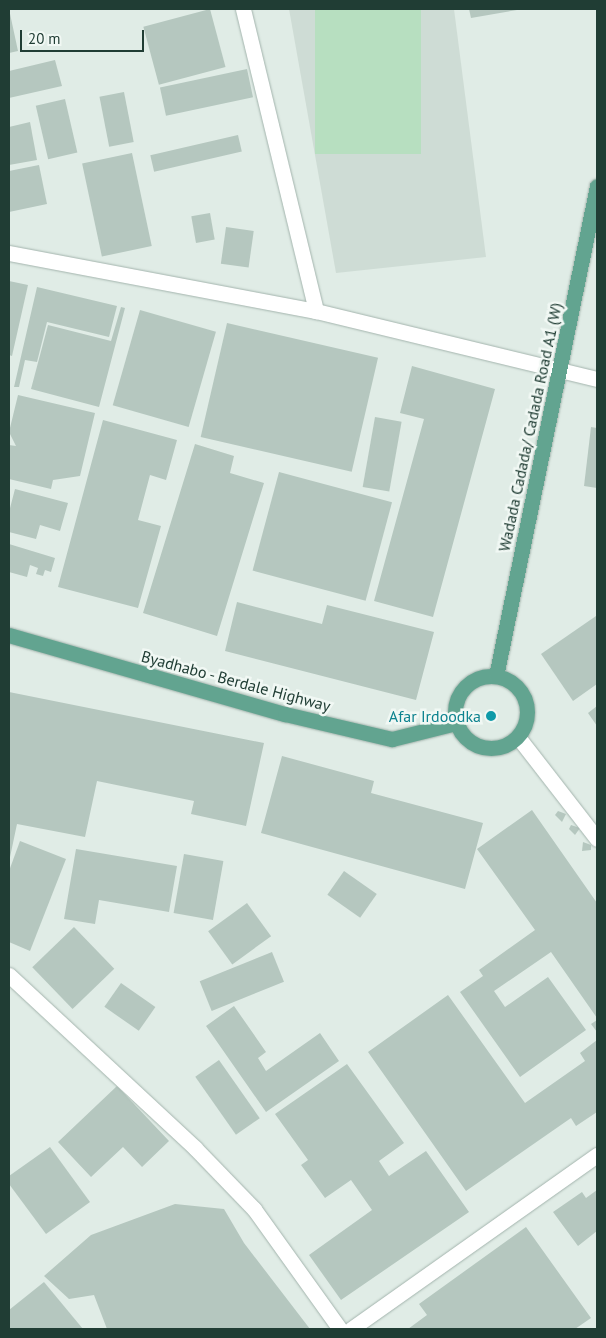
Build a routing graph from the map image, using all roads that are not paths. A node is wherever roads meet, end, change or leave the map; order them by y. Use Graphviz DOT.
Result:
graph roads {
  1 [pos="243,9"];
  2 [pos="597,186"];
  3 [pos="9,253"];
  4 [pos="316,311"];
  5 [pos="560,371"];
  6 [pos="597,379"];
  7 [pos="9,635"];
  8 [pos="496,676"];
  9 [pos="456,723"];
  10 [pos="518,737"];
  11 [pos="597,839"];
  12 [pos="9,975"];
  13 [pos="597,1155"];
  14 [pos="340,1329"];
  15 [pos="350,1329"];
  1 -- 4 [label="street"];
  2 -- 5 [label="main road, Wadada Cadada/ Cadada Road A1 (W)"];
  3 -- 4 [label="street"];
  4 -- 5 [label="street"];
  5 -- 6 [label="street"];
  5 -- 8 [label="main road, Wadada Cadada/ Cadada Road A1 (W)"];
  7 -- 9 [label="main road, Byadhabo - Berdale Highway"];
  8 -- 9 [label="main road"];
  8 -- 10 [label="main road"];
  9 -- 10 [label="main road"];
  10 -- 11 [label="street"];
  12 -- 14 [label="street"];
  13 -- 15 [label="street"];
}
